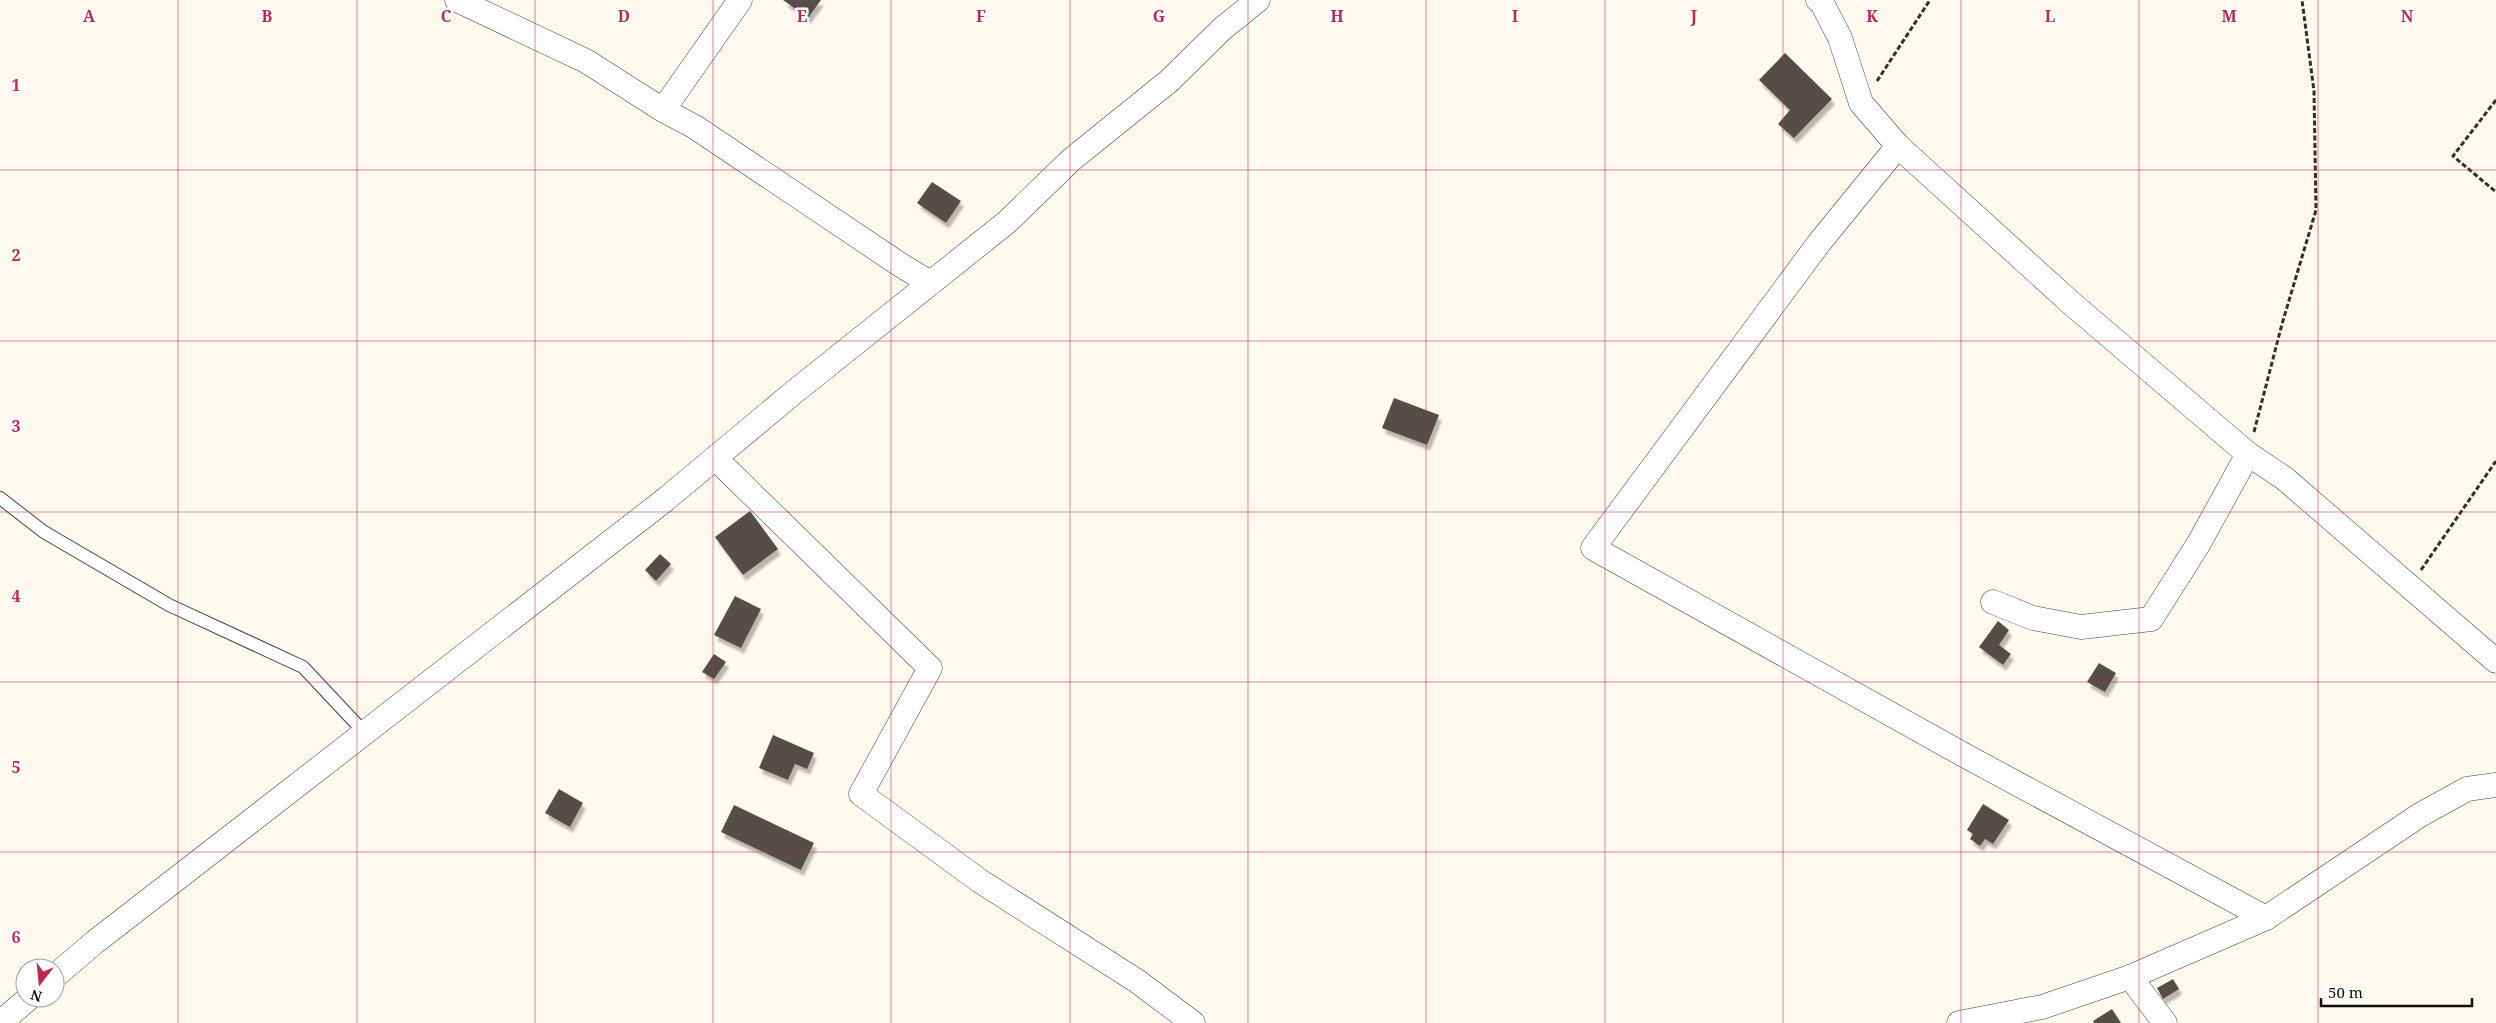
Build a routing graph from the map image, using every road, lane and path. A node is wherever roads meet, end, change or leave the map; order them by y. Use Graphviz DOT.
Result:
graph roads {
  1 [pos="457,0"];
  2 [pos="740,0"];
  3 [pos="1258,0"];
  4 [pos="1818,0"];
  5 [pos="1930,0"];
  6 [pos="2302,0"];
  7 [pos="2496,100"];
  8 [pos="1861,103"];
  9 [pos="663,110"];
  10 [pos="1898,146"];
  11 [pos="2496,192"];
  12 [pos="930,283"];
  13 [pos="2248,454"];
  14 [pos="715,458"];
  15 [pos="2496,461"];
  16 [pos="0,498"];
  17 [pos="2409,587"];
  18 [pos="1993,602"];
  19 [pos="2496,661"];
  20 [pos="364,732"];
  21 [pos="2496,785"];
  22 [pos="2266,918"];
  23 [pos="65,968"];
  24 [pos="2130,977"];
  25 [pos="17,1008"];
  26 [pos="0,1023"];
  27 [pos="1193,1023"];
  28 [pos="1959,1023"];
  29 [pos="2166,1023"];
  1 -- 9 [label="street"];
  2 -- 9 [label="street"];
  3 -- 12 [label="street"];
  4 -- 8 [label="street"];
  5 -- 8 [label="path"];
  6 -- 13 [label="path"];
  7 -- 11 [label="path"];
  8 -- 10 [label="street"];
  9 -- 12 [label="street"];
  10 -- 13 [label="street"];
  10 -- 22 [label="street"];
  12 -- 14 [label="street"];
  13 -- 17 [label="street"];
  13 -- 18 [label="street"];
  14 -- 20 [label="street"];
  14 -- 27 [label="street"];
  15 -- 17 [label="path"];
  16 -- 20 [label="lane"];
  17 -- 19 [label="street"];
  20 -- 23 [label="street"];
  21 -- 22 [label="street"];
  22 -- 24 [label="street"];
  24 -- 28 [label="street"];
  24 -- 29 [label="street"];
  25 -- 26 [label="street"];
}
